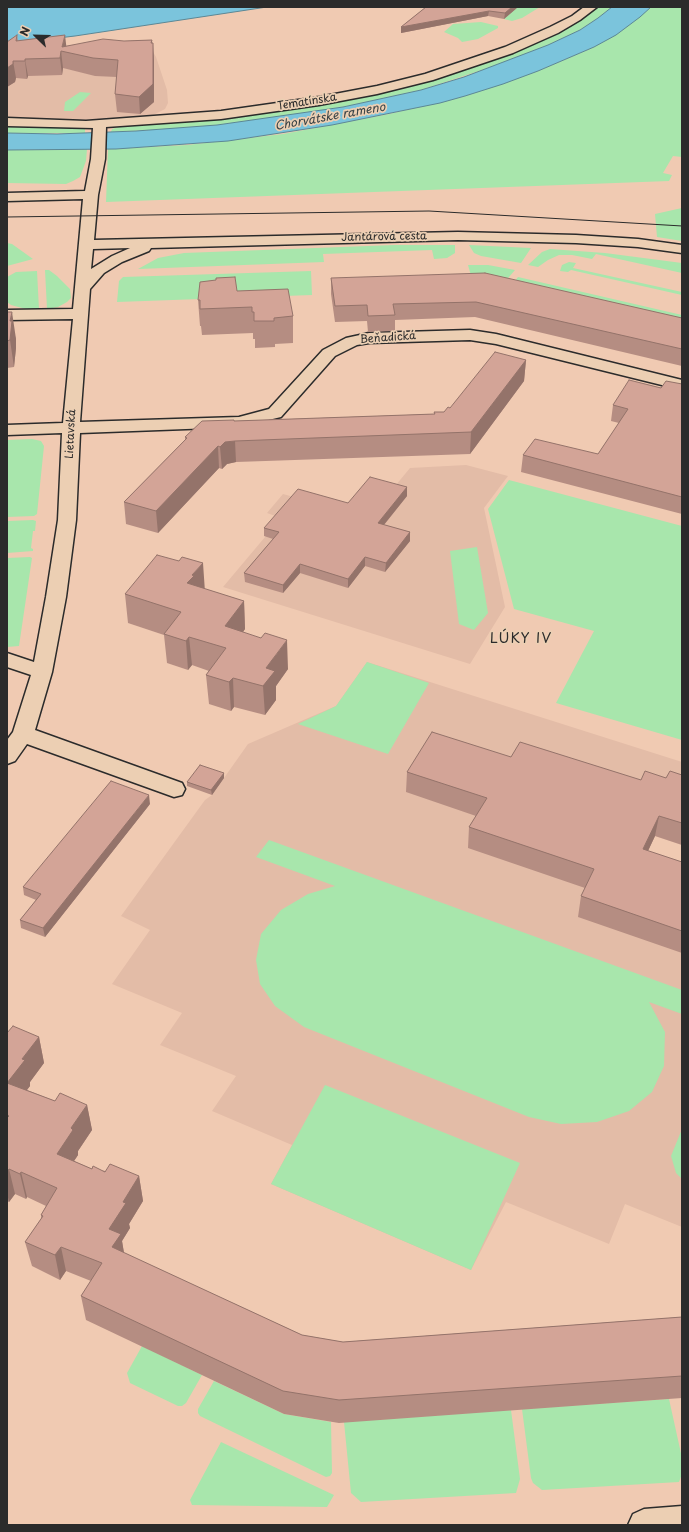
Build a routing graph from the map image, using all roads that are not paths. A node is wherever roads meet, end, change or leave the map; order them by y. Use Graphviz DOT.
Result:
graph roads {
  1 [pos="591,7"];
  2 [pos="7,122"];
  3 [pos="100,127"];
  4 [pos="91,195"];
  5 [pos="7,197"];
  6 [pos="43,197"];
  7 [pos="97,222"];
  8 [pos="186,242"];
  9 [pos="148,243"];
  10 [pos="86,245"];
  11 [pos="682,250"];
  12 [pos="82,288"];
  13 [pos="81,314"];
  14 [pos="7,315"];
  15 [pos="682,385"];
  16 [pos="71,428"];
  17 [pos="7,430"];
  18 [pos="7,660"];
  19 [pos="42,672"];
  20 [pos="22,734"];
  21 [pos="7,756"];
  22 [pos="174,789"];
  23 [pos="682,1522"];
  24 [pos="644,1525"];
  1 -- 3 [label="street, Tematínska"];
  2 -- 3 [label="street, Tematínska"];
  3 -- 4 [label="street, Lietavská"];
  4 -- 6 [label="street"];
  4 -- 7 [label="street, Lietavská"];
  5 -- 6 [label="street"];
  6 -- 7 [label="street"];
  7 -- 9 [label="street"];
  7 -- 10 [label="street, Lietavská"];
  8 -- 9 [label="street, Jantárová cesta"];
  8 -- 11 [label="street, Jantárová cesta"];
  8 -- 12 [label="street"];
  9 -- 10 [label="street, Jantárová cesta"];
  10 -- 12 [label="street, Lietavská"];
  12 -- 13 [label="street, Lietavská"];
  13 -- 14 [label="street"];
  13 -- 16 [label="street, Lietavská"];
  15 -- 16 [label="street, Beňadická"];
  16 -- 17 [label="street, Beňadická"];
  16 -- 19 [label="street, Lietavská"];
  18 -- 19 [label="street"];
  19 -- 20 [label="street, Lietavská"];
  20 -- 21 [label="street, Lietavská"];
  20 -- 22 [label="street"];
  23 -- 24 [label="street"];
}
